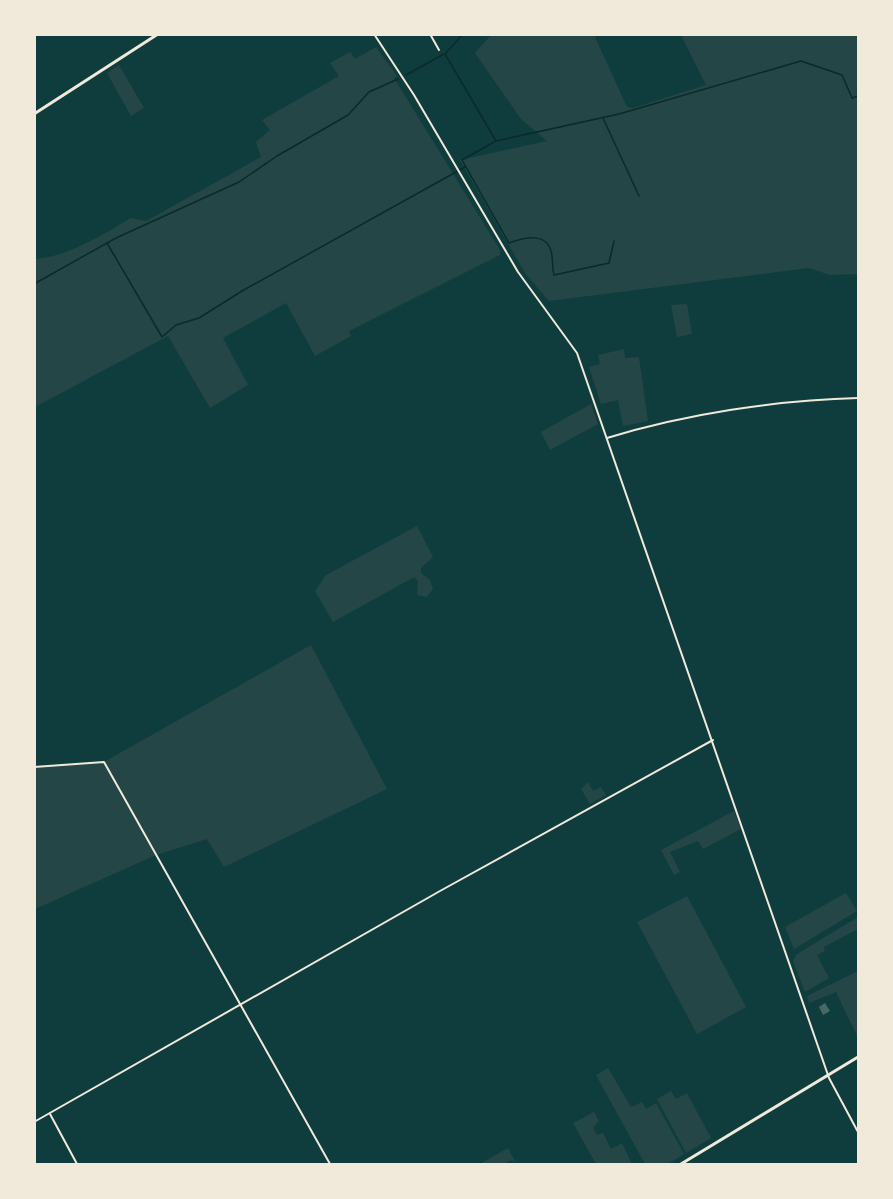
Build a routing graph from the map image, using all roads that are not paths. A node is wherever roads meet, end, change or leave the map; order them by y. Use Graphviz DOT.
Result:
graph roads {
  1 [pos="158,34"];
  2 [pos="374,34"];
  3 [pos="430,34"];
  4 [pos="439,50"];
  5 [pos="34,114"];
  6 [pos="858,398"];
  7 [pos="607,438"];
  8 [pos="713,740"];
  9 [pos="34,766"];
  10 [pos="241,1006"];
  11 [pos="858,1057"];
  12 [pos="828,1075"];
  13 [pos="50,1114"];
  14 [pos="34,1122"];
  15 [pos="858,1132"];
  16 [pos="77,1164"];
  17 [pos="330,1164"];
  18 [pos="681,1164"];
  1 -- 5 [label="main road"];
  2 -- 7 [label="street"];
  3 -- 4 [label="street"];
  6 -- 7 [label="street"];
  7 -- 8 [label="street"];
  8 -- 10 [label="street"];
  8 -- 12 [label="street"];
  9 -- 10 [label="street"];
  10 -- 13 [label="street"];
  10 -- 17 [label="street"];
  11 -- 12 [label="main road"];
  12 -- 15 [label="street"];
  12 -- 18 [label="main road"];
  13 -- 14 [label="street"];
  13 -- 16 [label="street"];
}
